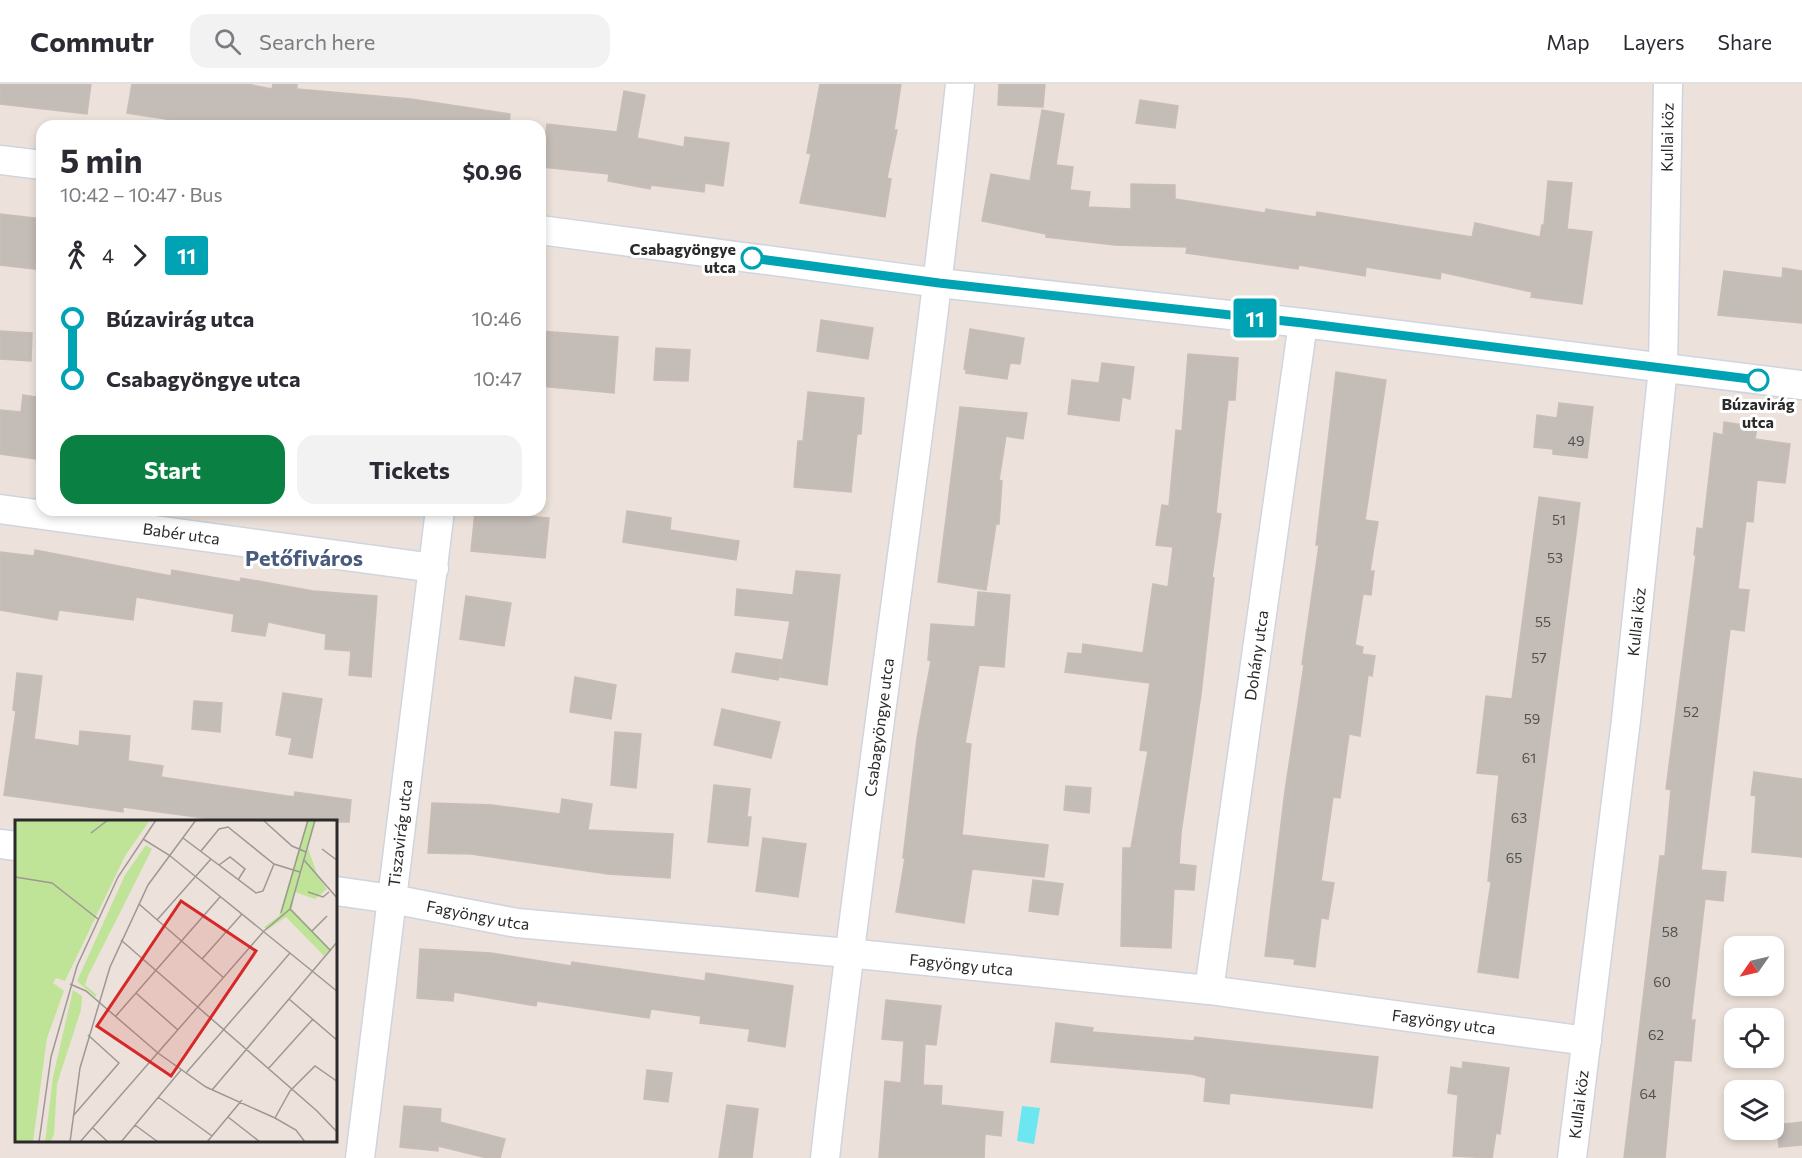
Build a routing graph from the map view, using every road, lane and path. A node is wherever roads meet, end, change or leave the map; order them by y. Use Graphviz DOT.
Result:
graph roads {
  1 [pos="960,84"];
  2 [pos="1668,84"];
  3 [pos="0,160"];
  4 [pos="36,164"];
  5 [pos="546,231"];
  6 [pos="939,283"];
  7 [pos="1303,323"];
  8 [pos="1663,368"];
  9 [pos="1802,386"];
  10 [pos="0,509"];
  11 [pos="36,514"];
  12 [pos="51,516"];
  13 [pos="439,516"];
  14 [pos="434,568"];
  15 [pos="0,844"];
  16 [pos="15,846"];
  17 [pos="338,891"];
  18 [pos="392,899"];
  19 [pos="848,953"];
  20 [pos="1209,990"];
  21 [pos="1587,1041"];
  22 [pos="360,1158"];
  23 [pos="825,1158"];
  24 [pos="1572,1158"];
  1 -- 6 [label="street, Csabagyöngye utca"];
  2 -- 8 [label="street, Kullai köz"];
  3 -- 4 [label="street"];
  5 -- 6 [label="street"];
  6 -- 7 [label="street"];
  6 -- 19 [label="street, Csabagyöngye utca"];
  7 -- 8 [label="street"];
  7 -- 20 [label="street, Dohány utca"];
  8 -- 9 [label="street"];
  8 -- 21 [label="street, Kullai köz"];
  10 -- 11 [label="street, Babér utca"];
  12 -- 14 [label="street, Babér utca"];
  13 -- 14 [label="street, Tiszavirág utca"];
  14 -- 18 [label="street, Tiszavirág utca"];
  15 -- 16 [label="street"];
  17 -- 18 [label="street, Fagyöngy utca"];
  18 -- 19 [label="street, Fagyöngy utca"];
  18 -- 22 [label="street, Tiszavirág utca"];
  19 -- 20 [label="street, Fagyöngy utca"];
  19 -- 23 [label="street, Csabagyöngye utca"];
  20 -- 21 [label="street, Fagyöngy utca"];
  21 -- 24 [label="street, Kullai köz"];
}
